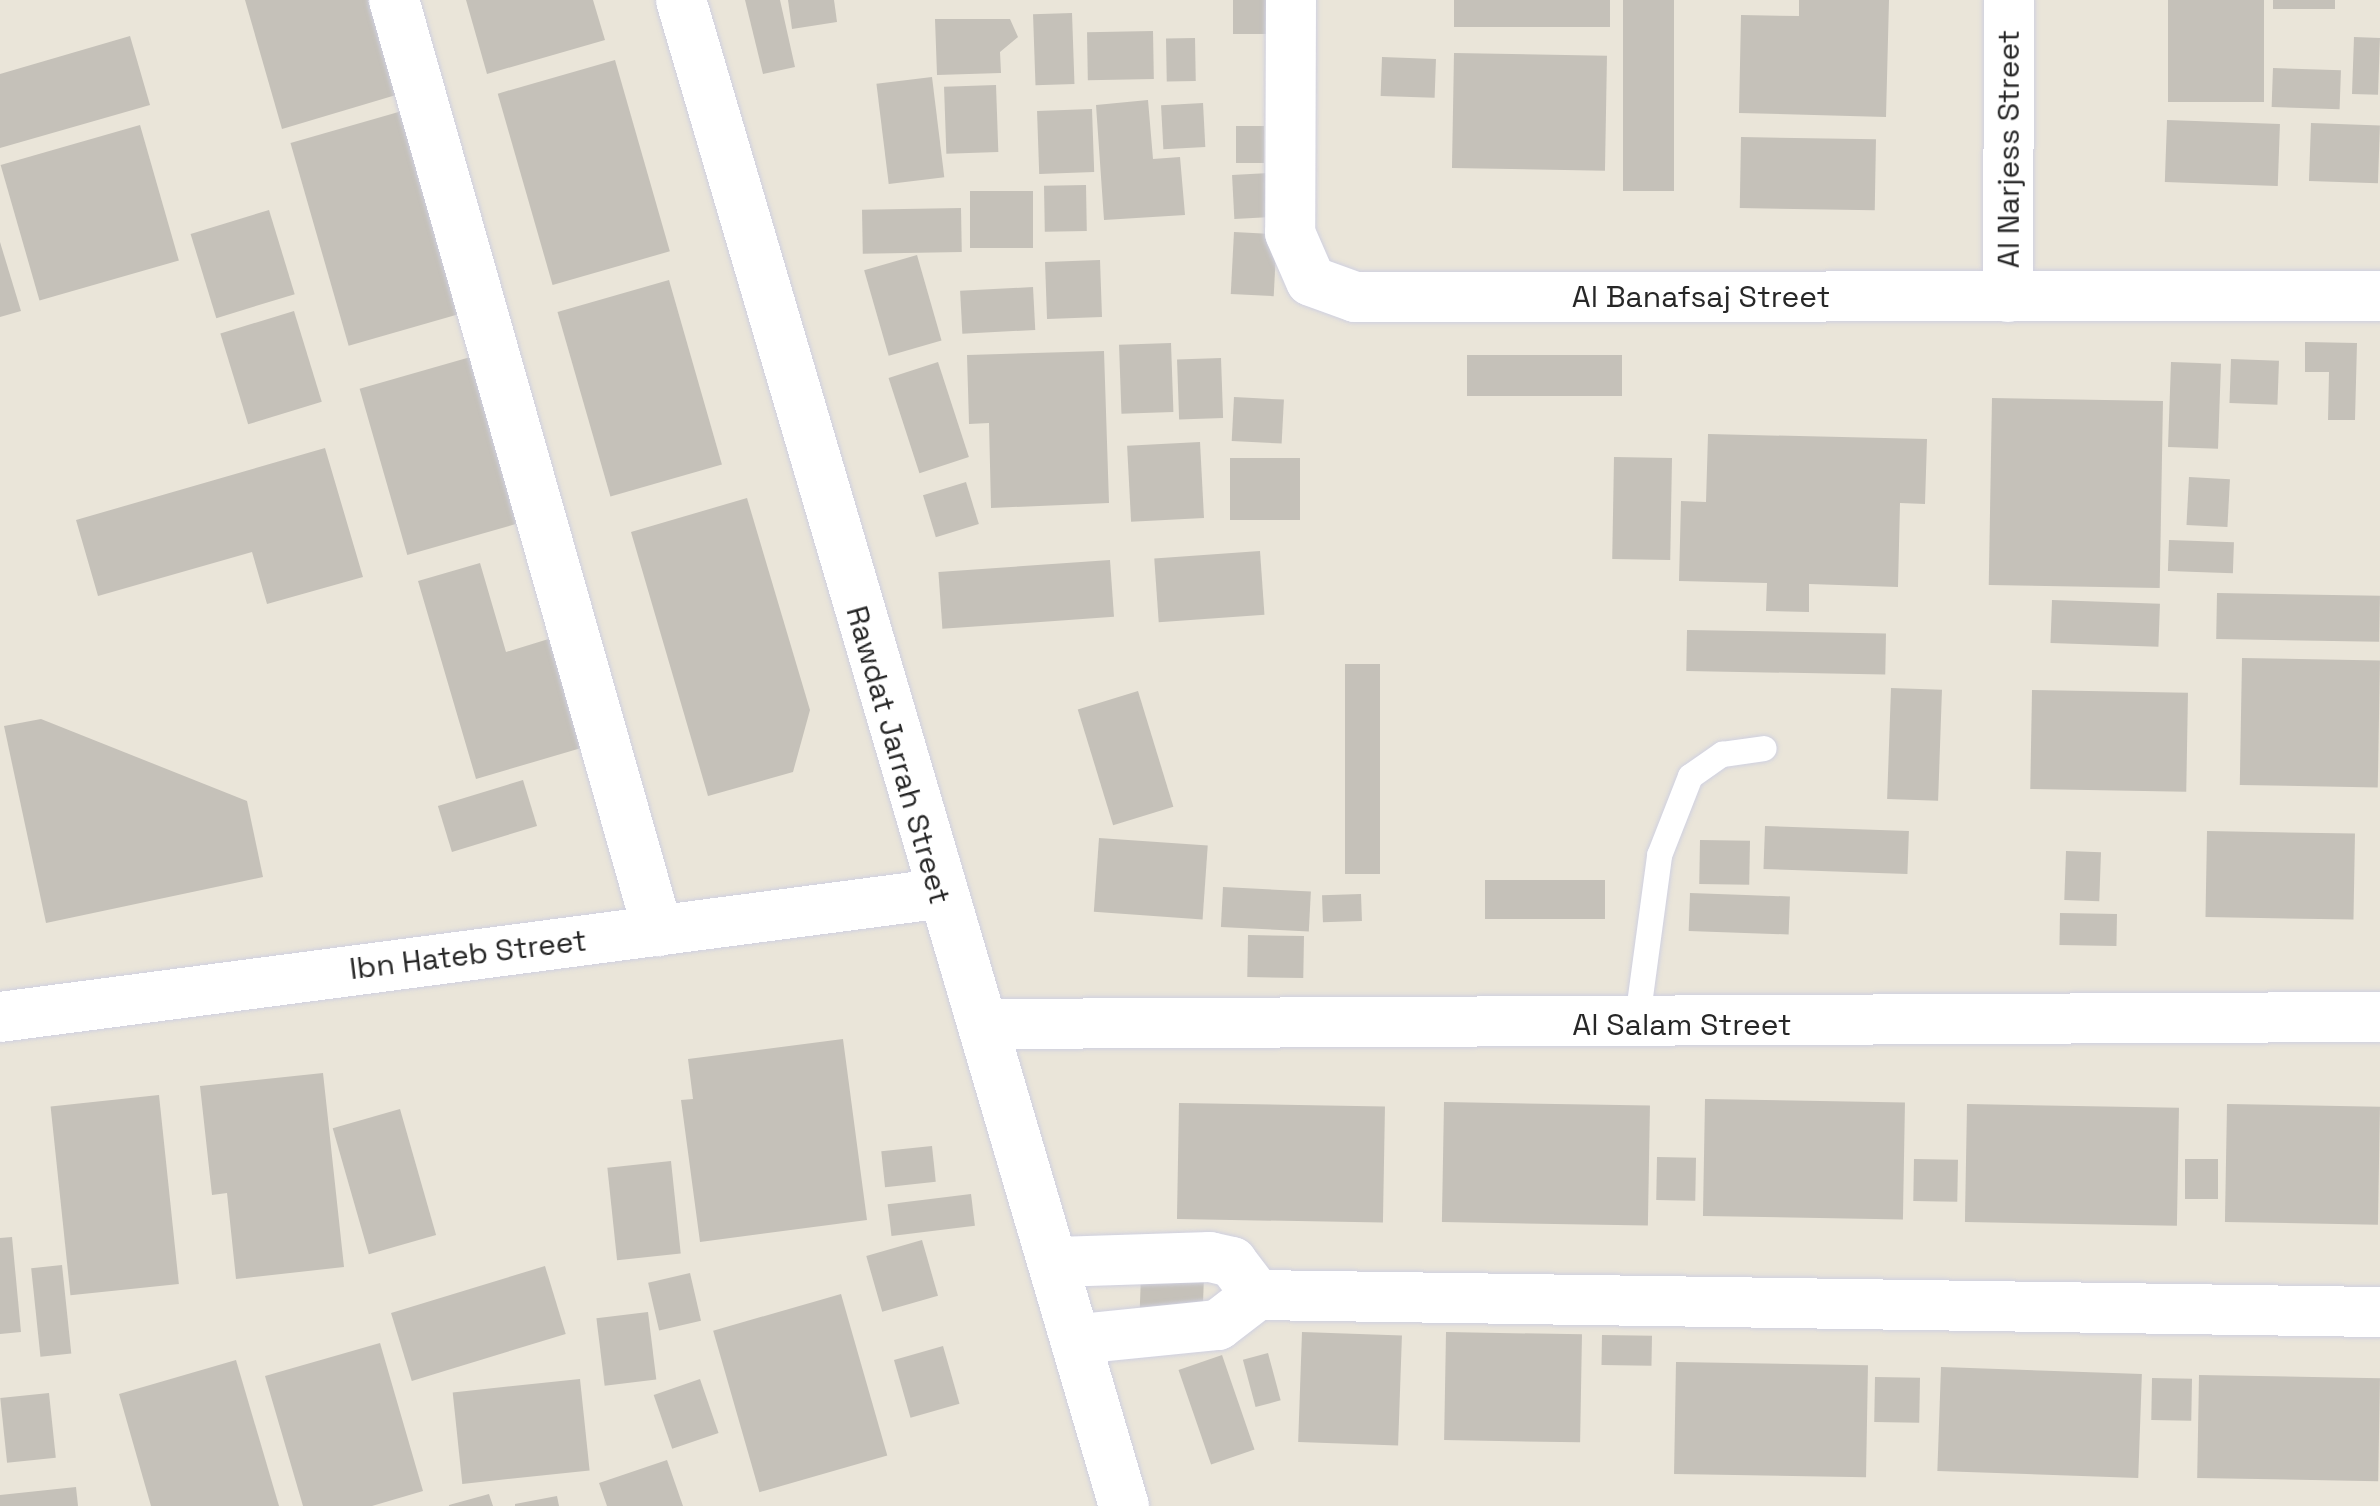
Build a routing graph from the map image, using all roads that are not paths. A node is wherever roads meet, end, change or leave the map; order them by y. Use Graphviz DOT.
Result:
graph roads {
  1 [pos="394,0"];
  2 [pos="681,0"];
  3 [pos="1291,0"];
  4 [pos="2009,0"];
  5 [pos="2380,296"];
  6 [pos="2008,297"];
  7 [pos="1764,748"];
  8 [pos="937,894"];
  9 [pos="658,930"];
  10 [pos="0,1017"];
  11 [pos="2380,1017"];
  12 [pos="985,1024"];
  13 [pos="1636,1026"];
  14 [pos="1058,1262"];
  15 [pos="1257,1295"];
  16 [pos="2380,1312"];
  17 [pos="1080,1339"];
  18 [pos="1124,1506"];
  1 -- 9 [label="street"];
  2 -- 8 [label="street, Rawdat Jarrah Street"];
  3 -- 6 [label="street, Al Banafsaj Street"];
  4 -- 6 [label="street, Al Narjess Street"];
  5 -- 6 [label="street, Al Banafsaj Street"];
  7 -- 13 [label="lane"];
  8 -- 9 [label="street, Ibn Hateb Street"];
  8 -- 12 [label="street, Rawdat Jarrah Street"];
  9 -- 10 [label="street, Ibn Hateb Street"];
  11 -- 13 [label="street, Al Salam Street"];
  12 -- 13 [label="street, Al Salam Street"];
  12 -- 14 [label="street, Rawdat Jarrah Street"];
  14 -- 15 [label="street"];
  14 -- 17 [label="street, Rawdat Jarrah Street"];
  15 -- 16 [label="street"];
  15 -- 17 [label="street"];
  17 -- 18 [label="street, Rawdat Jarrah Street"];
}
